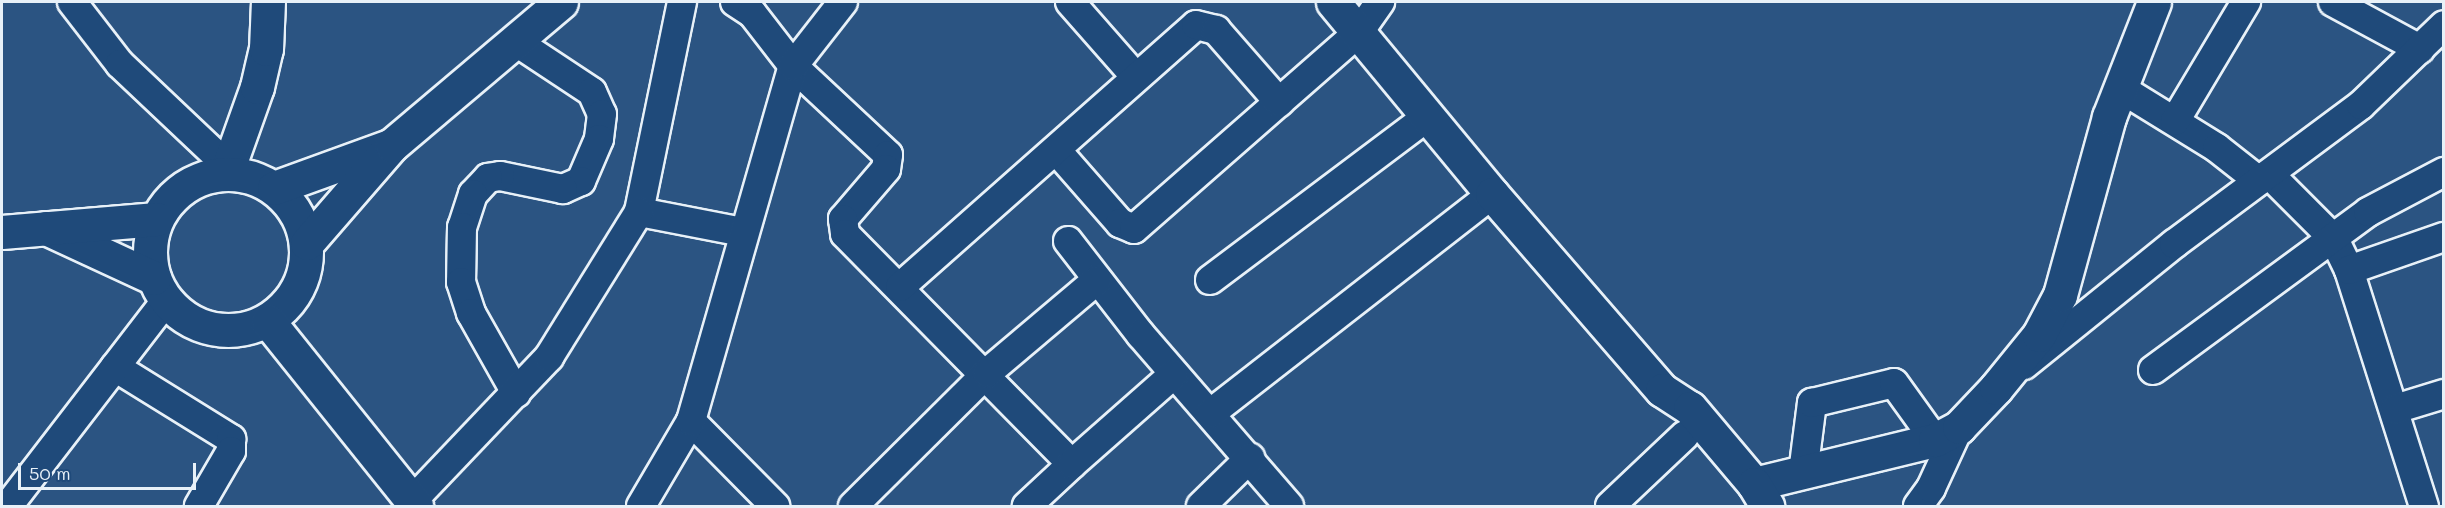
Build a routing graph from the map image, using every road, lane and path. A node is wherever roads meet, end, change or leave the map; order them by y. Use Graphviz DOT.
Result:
graph roads {
  1 [pos="72,2"];
  2 [pos="268,2"];
  3 [pos="561,2"];
  4 [pos="682,2"];
  5 [pos="735,2"];
  6 [pos="843,2"];
  7 [pos="1070,2"];
  8 [pos="1333,2"];
  9 [pos="1380,2"];
  10 [pos="2154,2"];
  11 [pos="2246,2"];
  12 [pos="2333,2"];
  13 [pos="2444,25"];
  14 [pos="1359,32"];
  15 [pos="515,41"];
  16 [pos="2420,49"];
  17 [pos="793,66"];
  18 [pos="1136,77"];
  19 [pos="2120,88"];
  20 [pos="1279,102"];
  21 [pos="1427,117"];
  22 [pos="2175,121"];
  23 [pos="392,145"];
  24 [pos="1058,151"];
  25 [pos="227,170"];
  26 [pos="2444,172"];
  27 [pos="2264,177"];
  28 [pos="274,188"];
  29 [pos="1492,194"];
  30 [pos="639,212"];
  31 [pos="156,219"];
  32 [pos="42,226"];
  33 [pos="2,232"];
  34 [pos="743,232"];
  35 [pos="2444,237"];
  36 [pos="2334,239"];
  37 [pos="1068,241"];
  38 [pos="307,243"];
  39 [pos="2349,270"];
  40 [pos="1097,280"];
  41 [pos="1210,280"];
  42 [pos="900,287"];
  43 [pos="160,289"];
  44 [pos="268,321"];
  45 [pos="115,367"];
  46 [pos="2153,370"];
  47 [pos="987,373"];
  48 [pos="1174,374"];
  49 [pos="1996,388"];
  50 [pos="1662,390"];
  51 [pos="516,393"];
  52 [pos="2444,394"];
  53 [pos="2395,409"];
  54 [pos="1211,413"];
  55 [pos="691,420"];
  56 [pos="1947,434"];
  57 [pos="1685,435"];
  58 [pos="1250,458"];
  59 [pos="1072,464"];
  60 [pos="1803,473"];
  61 [pos="1755,499"];
  62 [pos="414,504"];
  63 [pos="8,507"];
  64 [pos="199,507"];
  65 [pos="641,507"];
  66 [pos="775,507"];
  67 [pos="854,507"];
  68 [pos="1027,507"];
  69 [pos="1201,507"];
  70 [pos="1289,507"];
  71 [pos="1610,507"];
  72 [pos="1918,507"];
  73 [pos="2424,507"];
  1 -- 25 [label="street"];
  2 -- 25 [label="street"];
  3 -- 15 [label="street"];
  4 -- 30 [label="street"];
  5 -- 17 [label="street"];
  6 -- 17 [label="street"];
  7 -- 18 [label="street"];
  8 -- 14 [label="street"];
  9 -- 14 [label="street"];
  10 -- 19 [label="street"];
  11 -- 22 [label="street"];
  12 -- 16 [label="street"];
  13 -- 16 [label="street"];
  14 -- 20 [label="street"];
  14 -- 21 [label="street"];
  15 -- 23 [label="street"];
  15 -- 51 [label="street"];
  16 -- 27 [label="street"];
  17 -- 34 [label="street"];
  17 -- 42 [label="street"];
  18 -- 20 [label="street"];
  18 -- 24 [label="street"];
  19 -- 22 [label="street"];
  19 -- 49 [label="street"];
  20 -- 24 [label="street"];
  21 -- 29 [label="street"];
  21 -- 41 [label="street"];
  22 -- 27 [label="street"];
  23 -- 28 [label="street"];
  23 -- 38 [label="street"];
  24 -- 42 [label="street"];
  25 -- 28 [label="street"];
  25 -- 31 [label="street"];
  26 -- 36 [label="street"];
  27 -- 36 [label="street"];
  27 -- 49 [label="street"];
  28 -- 38 [label="street"];
  29 -- 50 [label="street"];
  29 -- 54 [label="street"];
  30 -- 34 [label="street"];
  30 -- 51 [label="street"];
  31 -- 32 [label="street"];
  31 -- 43 [label="street"];
  32 -- 33 [label="street"];
  32 -- 43 [label="street"];
  34 -- 55 [label="street"];
  35 -- 39 [label="street"];
  36 -- 39 [label="street"];
  36 -- 46 [label="street"];
  37 -- 40 [label="street"];
  38 -- 44 [label="street"];
  39 -- 53 [label="street"];
  40 -- 47 [label="street"];
  40 -- 48 [label="street"];
  42 -- 47 [label="street"];
  43 -- 44 [label="street"];
  43 -- 45 [label="street"];
  44 -- 62 [label="street"];
  45 -- 63 [label="street"];
  45 -- 64 [label="street"];
  47 -- 59 [label="street"];
  47 -- 67 [label="street"];
  48 -- 54 [label="street"];
  48 -- 59 [label="street"];
  49 -- 56 [label="street"];
  50 -- 57 [label="street"];
  50 -- 61 [label="street"];
  51 -- 62 [label="street"];
  52 -- 53 [label="street"];
  53 -- 73 [label="street"];
  54 -- 58 [label="street"];
  55 -- 65 [label="street"];
  55 -- 66 [label="street"];
  56 -- 60 [label="street"];
  56 -- 60 [label="street"];
  56 -- 72 [label="street"];
  57 -- 61 [label="street"];
  57 -- 71 [label="street"];
  58 -- 69 [label="street"];
  58 -- 70 [label="street"];
  59 -- 68 [label="street"];
  60 -- 61 [label="street"];
}
